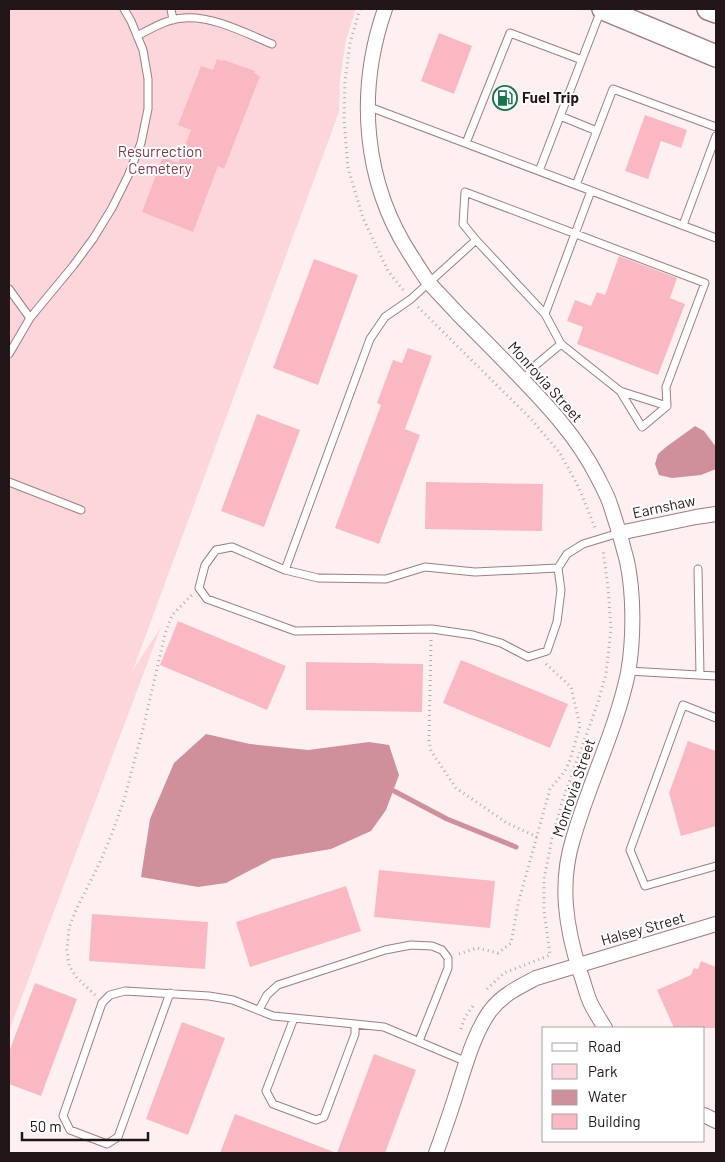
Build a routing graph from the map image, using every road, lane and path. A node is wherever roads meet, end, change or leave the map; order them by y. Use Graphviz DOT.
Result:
graph roads {
  1 [pos="124,9"];
  2 [pos="171,9"];
  3 [pos="360,9"];
  4 [pos="385,9"];
  5 [pos="602,9"];
  6 [pos="708,9"];
  7 [pos="716,12"];
  8 [pos="173,20"];
  9 [pos="137,36"];
  10 [pos="272,44"];
  11 [pos="716,56"];
  12 [pos="582,60"];
  13 [pos="367,106"];
  14 [pos="560,116"];
  15 [pos="716,127"];
  16 [pos="597,131"];
  17 [pos="716,136"];
  18 [pos="466,144"];
  19 [pos="538,171"];
  20 [pos="576,185"];
  21 [pos="592,191"];
  22 [pos="683,225"];
  23 [pos="575,234"];
  24 [pos="716,238"];
  25 [pos="476,240"];
  26 [pos="430,284"];
  27 [pos="9,289"];
  28 [pos="411,300"];
  29 [pos="544,314"];
  30 [pos="30,318"];
  31 [pos="561,344"];
  32 [pos="9,354"];
  33 [pos="523,380"];
  34 [pos="620,391"];
  35 [pos="667,406"];
  36 [pos="9,482"];
  37 [pos="81,510"];
  38 [pos="716,514"];
  39 [pos="619,533"];
  40 [pos="600,539"];
  41 [pos="558,568"];
  42 [pos="698,569"];
  43 [pos="285,570"];
  44 [pos="199,588"];
  45 [pos="432,629"];
  46 [pos="537,654"];
  47 [pos="628,671"];
  48 [pos="700,675"];
  49 [pos="716,676"];
  50 [pos="716,718"];
  51 [pos="537,837"];
  52 [pos="716,866"];
  53 [pos="716,924"];
  54 [pos="448,958"];
  55 [pos="578,965"];
  56 [pos="486,991"];
  57 [pos="170,993"];
  58 [pos="102,1003"];
  59 [pos="475,1004"];
  60 [pos="259,1010"];
  61 [pos="294,1018"];
  62 [pos="355,1024"];
  63 [pos="604,1027"];
  64 [pos="459,1036"];
  65 [pos="419,1041"];
  66 [pos="466,1062"];
  67 [pos="436,1153"];
  1 -- 9 [label="lane"];
  2 -- 8 [label="lane"];
  3 -- 28 [label="path"];
  4 -- 13 [label="street, Monrovia Street"];
  5 -- 11 [label="main road"];
  5 -- 12 [label="lane"];
  6 -- 7 [label="main road"];
  8 -- 9 [label="lane"];
  8 -- 10 [label="lane"];
  9 -- 30 [label="lane"];
  12 -- 14 [label="lane"];
  12 -- 18 [label="lane"];
  13 -- 18 [label="lane"];
  13 -- 26 [label="street, Monrovia Street"];
  14 -- 16 [label="lane"];
  14 -- 19 [label="lane"];
  15 -- 16 [label="lane"];
  16 -- 20 [label="lane"];
  17 -- 22 [label="lane"];
  18 -- 19 [label="lane"];
  19 -- 20 [label="lane"];
  20 -- 21 [label="lane"];
  21 -- 22 [label="lane"];
  21 -- 23 [label="lane"];
  22 -- 24 [label="lane"];
  23 -- 25 [label="lane"];
  23 -- 29 [label="lane"];
  23 -- 35 [label="lane"];
  25 -- 26 [label="lane"];
  25 -- 29 [label="lane"];
  26 -- 28 [label="lane"];
  26 -- 33 [label="street, Monrovia Street"];
  27 -- 30 [label="lane"];
  28 -- 40 [label="path"];
  28 -- 43 [label="lane"];
  29 -- 31 [label="lane"];
  30 -- 32 [label="lane"];
  31 -- 33 [label="lane"];
  31 -- 34 [label="lane"];
  33 -- 39 [label="street, Monrovia Street"];
  34 -- 35 [label="lane"];
  34 -- 35 [label="lane"];
  36 -- 37 [label="lane"];
  38 -- 39 [label="street, Earnshaw"];
  39 -- 40 [label="lane"];
  39 -- 47 [label="street, Monrovia Street"];
  40 -- 41 [label="lane"];
  40 -- 56 [label="path"];
  41 -- 43 [label="lane"];
  41 -- 46 [label="lane"];
  42 -- 48 [label="lane"];
  43 -- 44 [label="lane"];
  44 -- 45 [label="lane"];
  44 -- 58 [label="path"];
  45 -- 46 [label="lane"];
  45 -- 51 [label="path"];
  46 -- 51 [label="path"];
  47 -- 48 [label="lane"];
  47 -- 55 [label="street, Monrovia Street"];
  48 -- 49 [label="lane"];
  50 -- 52 [label="lane"];
  51 -- 54 [label="path"];
  53 -- 55 [label="street, Halsey Street"];
  54 -- 60 [label="lane"];
  54 -- 65 [label="lane"];
  55 -- 63 [label="street, Monrovia Street"];
  55 -- 66 [label="street, Halsey Street"];
  57 -- 58 [label="lane"];
  57 -- 58 [label="lane"];
  57 -- 60 [label="lane"];
  59 -- 64 [label="path"];
  60 -- 61 [label="lane"];
  61 -- 62 [label="lane"];
  61 -- 62 [label="lane"];
  62 -- 65 [label="lane"];
  65 -- 66 [label="lane"];
  66 -- 67 [label="street, Halsey Street"];
}
